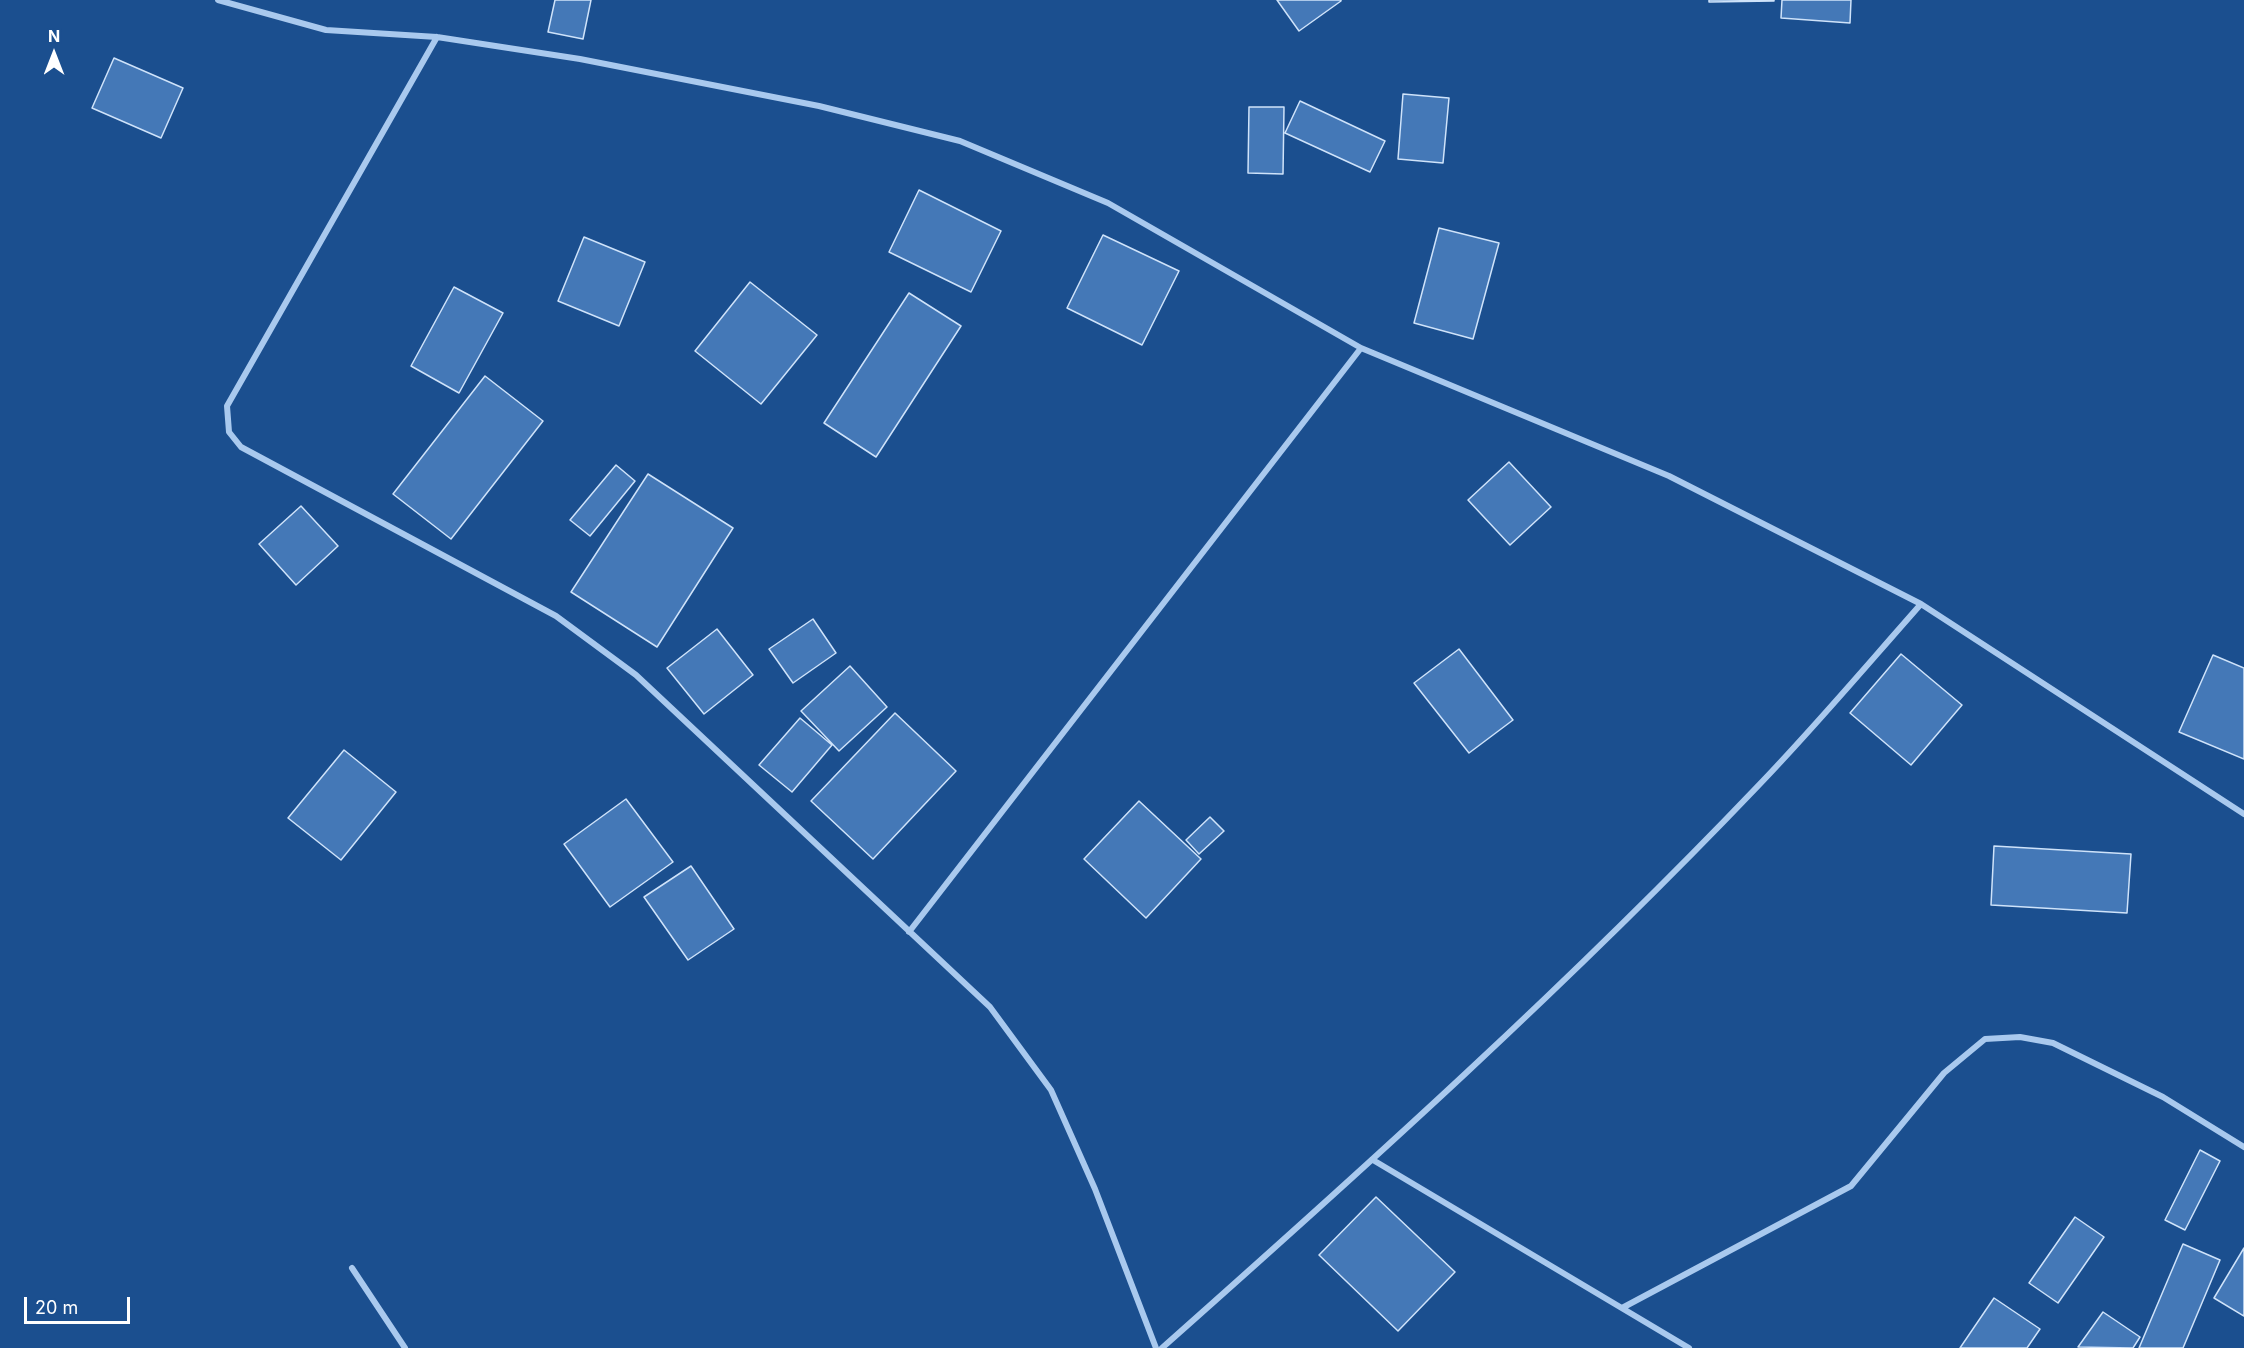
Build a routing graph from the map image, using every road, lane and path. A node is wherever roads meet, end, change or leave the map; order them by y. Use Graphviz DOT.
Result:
graph roads {
  1 [pos="218,0"];
  2 [pos="437,38"];
  3 [pos="1361,348"];
  4 [pos="1921,604"];
  5 [pos="2244,814"];
  6 [pos="909,932"];
  7 [pos="2244,1147"];
  8 [pos="1373,1160"];
  9 [pos="352,1268"];
  10 [pos="1622,1308"];
  11 [pos="405,1348"];
  12 [pos="1156,1348"];
  13 [pos="1162,1348"];
  14 [pos="1689,1348"];
  1 -- 2 [label="street"];
  2 -- 3 [label="street"];
  2 -- 6 [label="street"];
  3 -- 4 [label="street"];
  3 -- 6 [label="street"];
  4 -- 5 [label="street"];
  4 -- 8 [label="street"];
  6 -- 12 [label="street"];
  7 -- 10 [label="street"];
  8 -- 10 [label="street"];
  8 -- 13 [label="street"];
  9 -- 11 [label="street"];
  10 -- 14 [label="street"];
}
